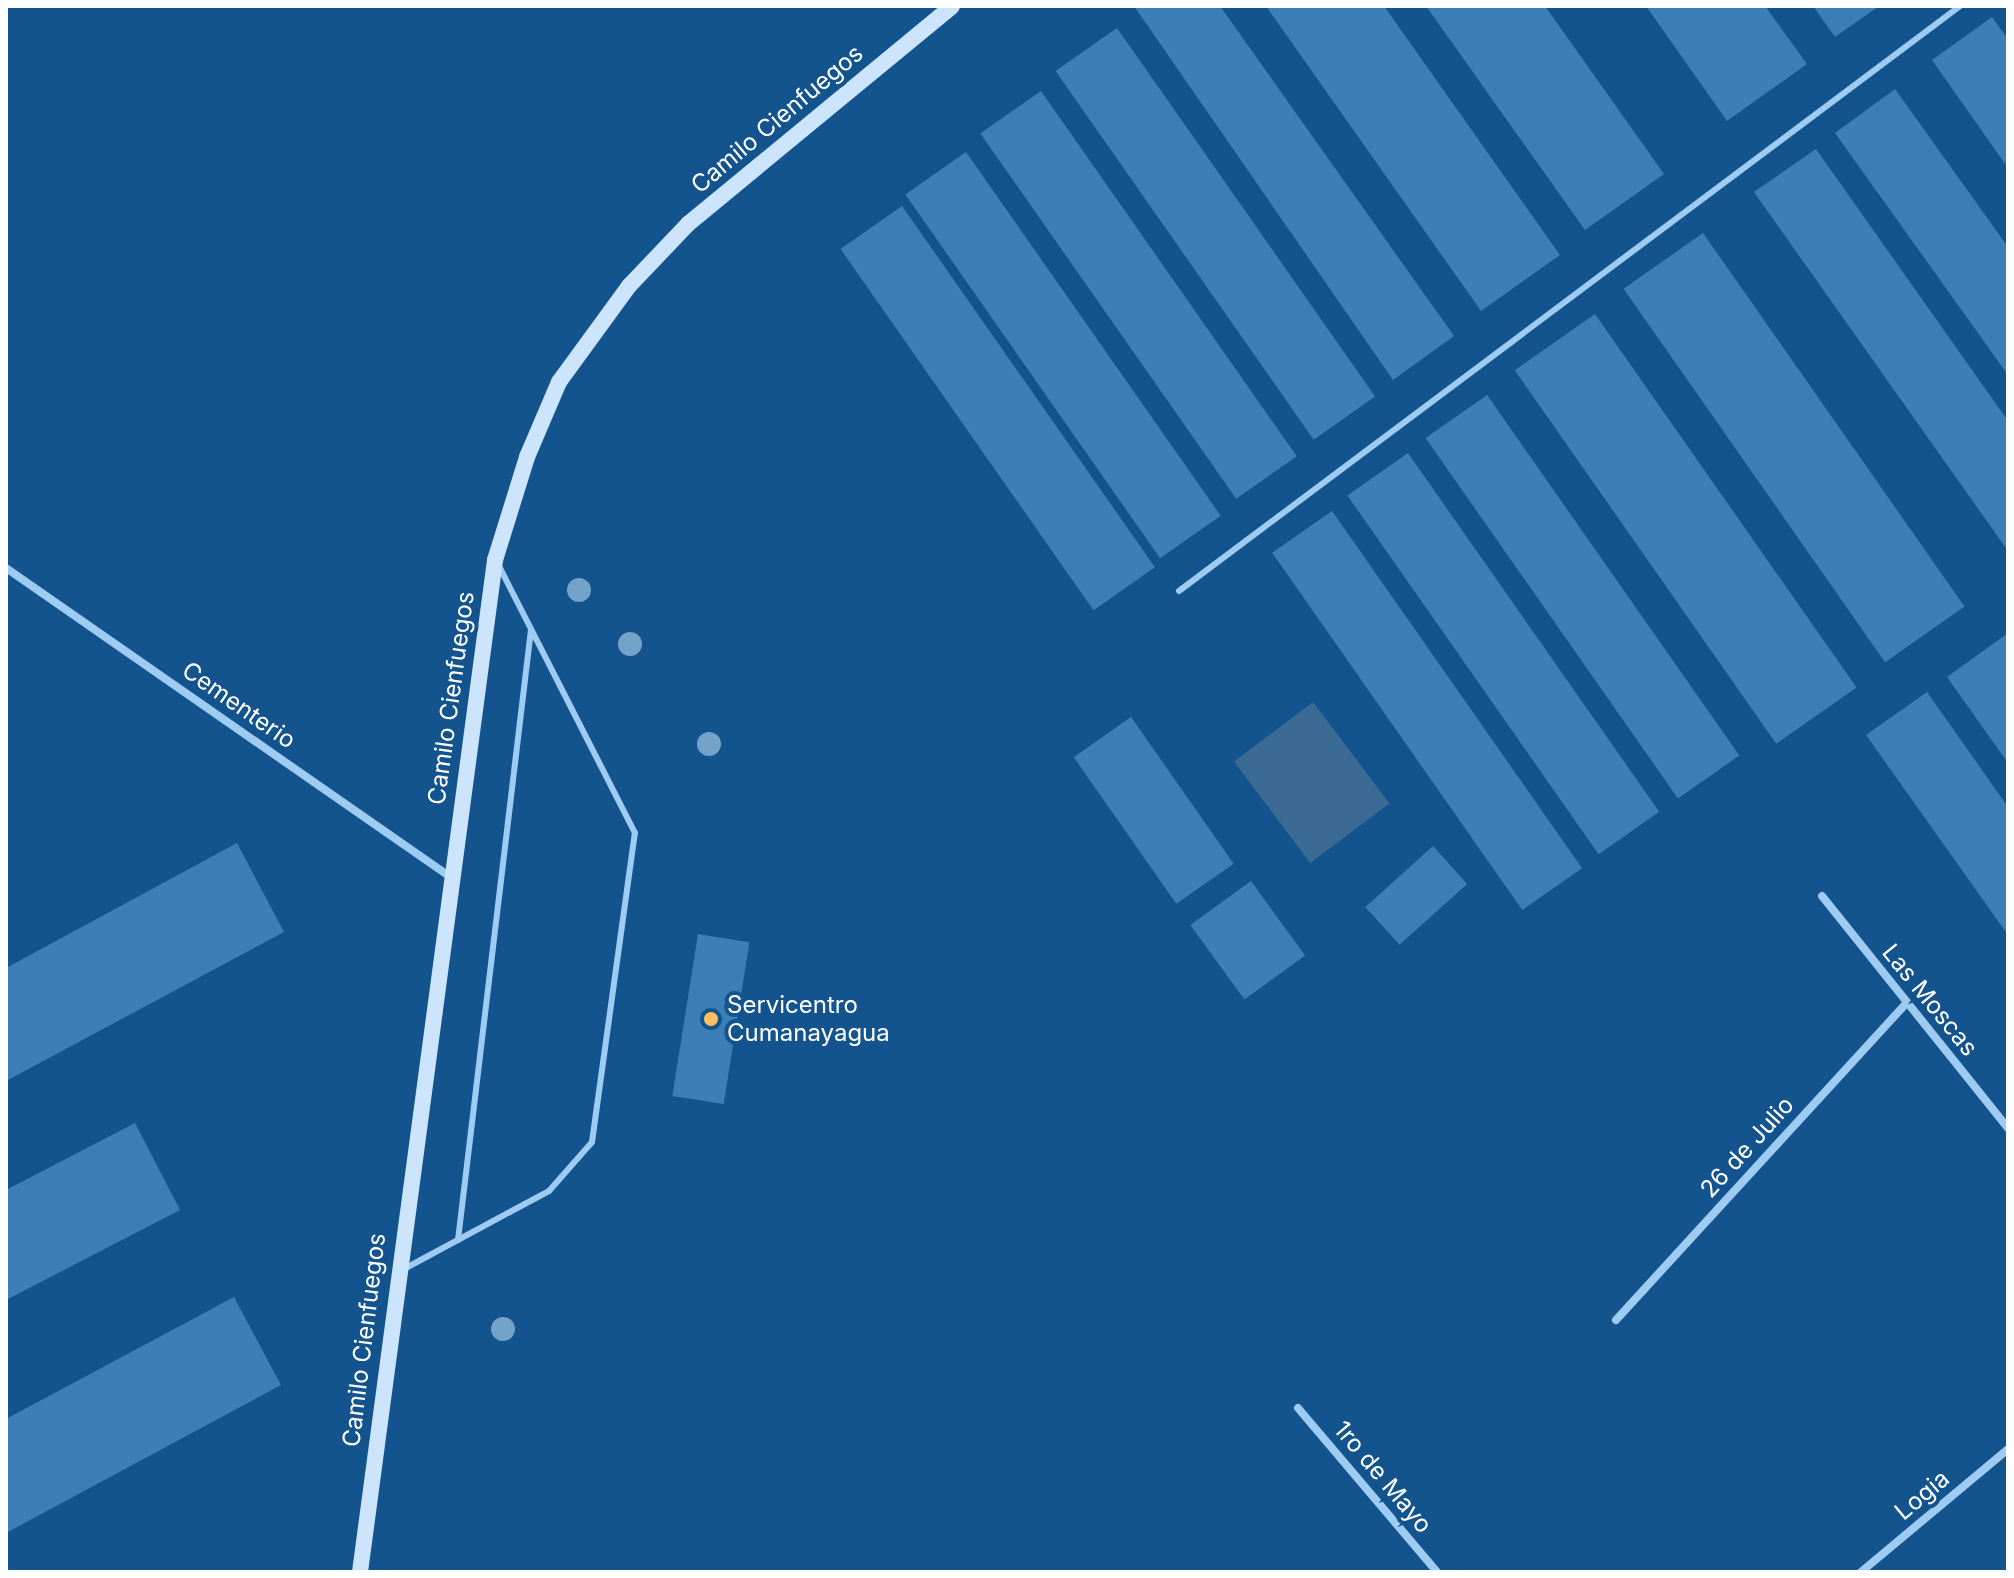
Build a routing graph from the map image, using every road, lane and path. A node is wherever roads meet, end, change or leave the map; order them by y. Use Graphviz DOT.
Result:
graph roads {
  1 [pos="952,6"];
  2 [pos="1960,6"];
  3 [pos="495,560"];
  4 [pos="6,568"];
  5 [pos="1179,591"];
  6 [pos="531,630"];
  7 [pos="449,876"];
  8 [pos="1822,896"];
  9 [pos="1907,1002"];
  10 [pos="2008,1128"];
  11 [pos="458,1240"];
  12 [pos="396,1274"];
  13 [pos="1616,1320"];
  14 [pos="1298,1408"];
  15 [pos="2008,1449"];
  16 [pos="360,1572"];
  17 [pos="1437,1572"];
  18 [pos="1861,1572"];
  1 -- 3 [label="main road, Camilo Cienfuegos"];
  2 -- 5 [label="lane"];
  3 -- 6 [label="lane"];
  3 -- 7 [label="main road, Camilo Cienfuegos"];
  4 -- 7 [label="street, Cementerio"];
  6 -- 11 [label="lane"];
  6 -- 11 [label="lane"];
  7 -- 12 [label="main road, Camilo Cienfuegos"];
  8 -- 9 [label="street, Las Moscas"];
  9 -- 10 [label="street, Las Moscas"];
  9 -- 13 [label="street, 26 de Julio"];
  11 -- 12 [label="lane"];
  12 -- 16 [label="main road, Camilo Cienfuegos"];
  14 -- 17 [label="street, 1ro de Mayo"];
  15 -- 18 [label="street, Logia"];
}
